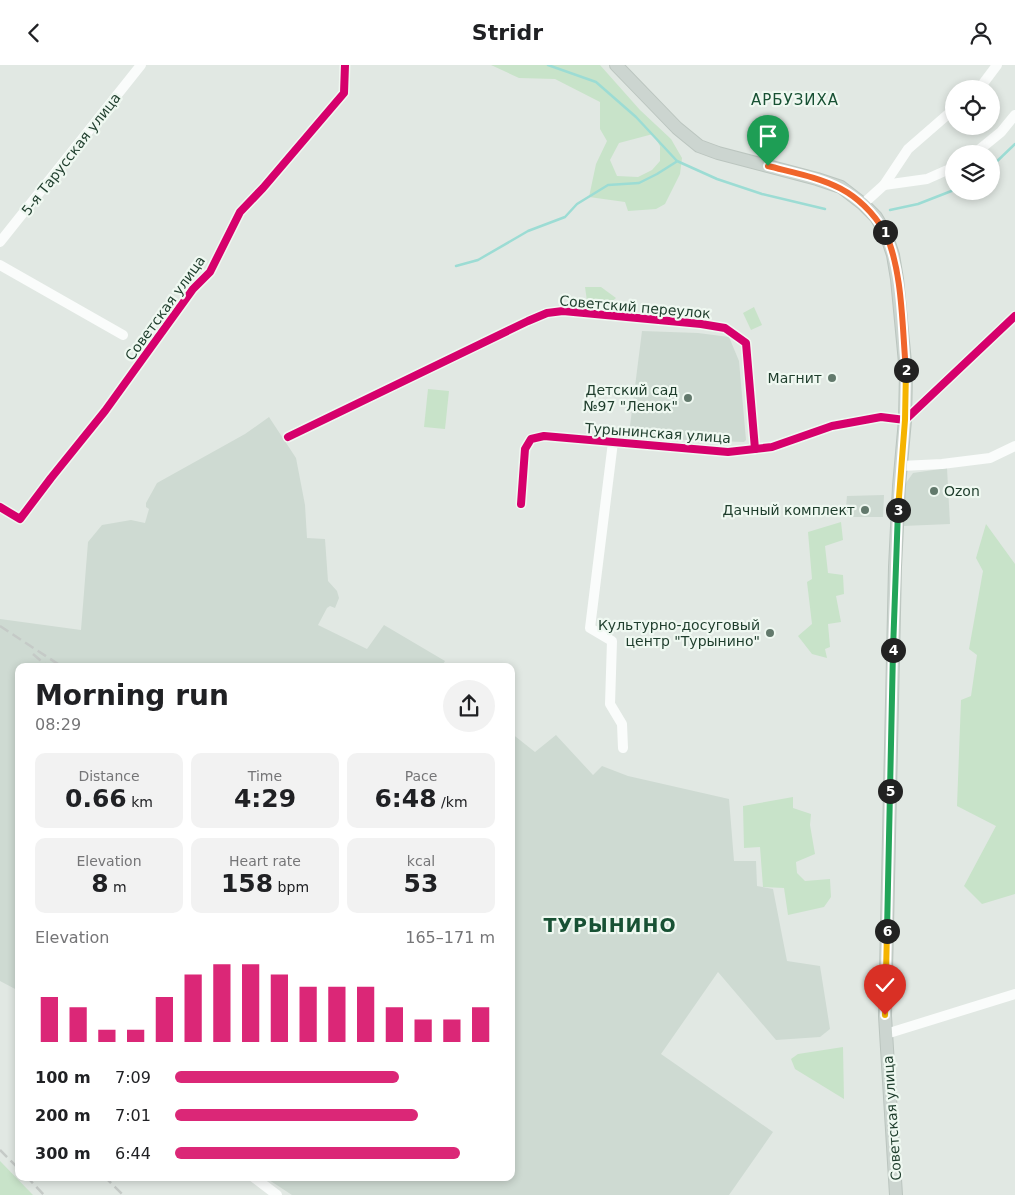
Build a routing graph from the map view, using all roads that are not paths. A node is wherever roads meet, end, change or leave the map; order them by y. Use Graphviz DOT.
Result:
graph roads {
  1 [pos="141,65"];
  2 [pos="345,65"];
  3 [pos="616,65"];
  4 [pos="997,65"];
  5 [pos="986,80"];
  6 [pos="1015,115"];
  7 [pos="945,117"];
  8 [pos="985,145"];
  9 [pos="945,171"];
  10 [pos="884,185"];
  11 [pos="863,204"];
  12 [pos="0,243"];
  13 [pos="0,265"];
  14 [pos="1015,316"];
  15 [pos="123,335"];
  16 [pos="905,420"];
  17 [pos="288,437"];
  18 [pos="613,442"];
  19 [pos="1015,446"];
  20 [pos="755,449"];
  21 [pos="901,466"];
  22 [pos="520,504"];
  23 [pos="0,507"];
  24 [pos="624,748"];
  25 [pos="1015,994"];
  26 [pos="886,1034"];
  27 [pos="259,1181"];
  28 [pos="277,1195"];
  29 [pos="896,1195"];
  1 -- 12 [label="street, 5-я Тарусская улица"];
  2 -- 23 [label="street, Советская улица"];
  3 -- 11 [label="main road, Советская улица"];
  4 -- 5 [label="street"];
  6 -- 8 [label="street"];
  7 -- 10 [label="street"];
  9 -- 10 [label="street"];
  10 -- 11 [label="street"];
  11 -- 16 [label="main road, Советская улица"];
  13 -- 15 [label="street"];
  14 -- 16 [label="street"];
  16 -- 20 [label="street, Турынинская улица"];
  16 -- 21 [label="main road, Советская улица"];
  17 -- 20 [label="street, Советский переулок"];
  18 -- 20 [label="street, Турынинская улица"];
  18 -- 22 [label="street, Турынинская улица"];
  18 -- 24 [label="street"];
  19 -- 21 [label="street"];
  21 -- 26 [label="main road, Советская улица"];
  25 -- 26 [label="street"];
  26 -- 29 [label="main road, Советская улица"];
  27 -- 28 [label="street"];
}
